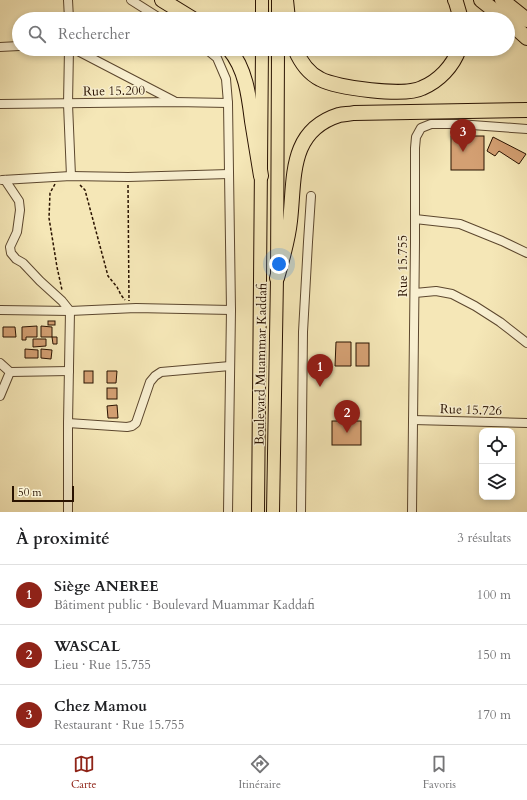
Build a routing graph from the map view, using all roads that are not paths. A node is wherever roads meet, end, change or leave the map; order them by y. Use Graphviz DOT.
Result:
graph roads {
  1 [pos="68,0"];
  2 [pos="131,0"];
  3 [pos="162,0"];
  4 [pos="262,0"];
  5 [pos="278,0"];
  6 [pos="286,0"];
  7 [pos="455,0"];
  8 [pos="481,0"];
  9 [pos="502,0"];
  10 [pos="69,12"];
  11 [pos="150,12"];
  12 [pos="182,12"];
  13 [pos="262,12"];
  14 [pos="278,12"];
  15 [pos="287,12"];
  16 [pos="460,12"];
  17 [pos="496,12"];
  18 [pos="527,20"];
  19 [pos="515,27"];
  20 [pos="527,38"];
  21 [pos="0,46"];
  22 [pos="12,46"];
  23 [pos="69,56"];
  24 [pos="87,56"];
  25 [pos="215,56"];
  26 [pos="235,56"];
  27 [pos="262,56"];
  28 [pos="278,56"];
  29 [pos="298,56"];
  30 [pos="456,56"];
  31 [pos="175,102"];
  32 [pos="228,103"];
  33 [pos="0,104"];
  34 [pos="68,104"];
  35 [pos="527,110"];
  36 [pos="527,129"];
  37 [pos="229,174"];
  38 [pos="71,176"];
  39 [pos="261,176"];
  40 [pos="3,180"];
  41 [pos="311,196"];
  42 [pos="416,219"];
  43 [pos="527,253"];
  44 [pos="277,278"];
  45 [pos="415,293"];
  46 [pos="68,308"];
  47 [pos="0,310"];
  48 [pos="231,310"];
  49 [pos="527,342"];
  50 [pos="0,363"];
  51 [pos="230,366"];
  52 [pos="69,371"];
  53 [pos="10,372"];
  54 [pos="0,396"];
  55 [pos="413,420"];
  56 [pos="68,423"];
  57 [pos="527,423"];
  58 [pos="68,512"];
  59 [pos="228,512"];
  60 [pos="258,512"];
  61 [pos="273,512"];
  62 [pos="301,512"];
  63 [pos="412,512"];
  1 -- 10 [label="street"];
  2 -- 11 [label="street"];
  3 -- 12 [label="highway"];
  4 -- 13 [label="main road"];
  5 -- 14 [label="main road"];
  6 -- 15 [label="highway"];
  7 -- 16 [label="highway"];
  8 -- 17 [label="highway"];
  9 -- 18 [label="highway"];
  19 -- 20 [label="highway"];
  21 -- 22 [label="street"];
  23 -- 34 [label="street"];
  24 -- 31 [label="street"];
  25 -- 32 [label="street"];
  26 -- 39 [label="highway"];
  27 -- 39 [label="main road, Boulevard Muammar Kaddafi"];
  28 -- 44 [label="main road, Boulevard Muammar Kaddafi"];
  29 -- 30 [label="highway"];
  31 -- 32 [label="street, Rue 15.200"];
  31 -- 34 [label="street, Rue 15.200"];
  32 -- 37 [label="street"];
  33 -- 34 [label="street, Rue 15.200"];
  34 -- 38 [label="street"];
  35 -- 44 [label="highway"];
  36 -- 42 [label="street, Rue 15.755"];
  37 -- 38 [label="street"];
  37 -- 48 [label="street"];
  38 -- 40 [label="street"];
  39 -- 60 [label="main road, Boulevard Muammar Kaddafi"];
  40 -- 46 [label="street"];
  41 -- 62 [label="street"];
  42 -- 43 [label="street"];
  42 -- 45 [label="street, Rue 15.755"];
  44 -- 61 [label="main road, Boulevard Muammar Kaddafi"];
  45 -- 49 [label="street"];
  45 -- 55 [label="street, Rue 15.755"];
  46 -- 47 [label="street"];
  46 -- 48 [label="street"];
  46 -- 52 [label="street"];
  48 -- 51 [label="street"];
  50 -- 53 [label="street"];
  51 -- 56 [label="street"];
  51 -- 59 [label="street"];
  52 -- 53 [label="street"];
  52 -- 56 [label="street"];
  53 -- 54 [label="street"];
  55 -- 57 [label="street, Rue 15.726"];
  55 -- 63 [label="street, Rue 15.755"];
  56 -- 58 [label="street"];
}
